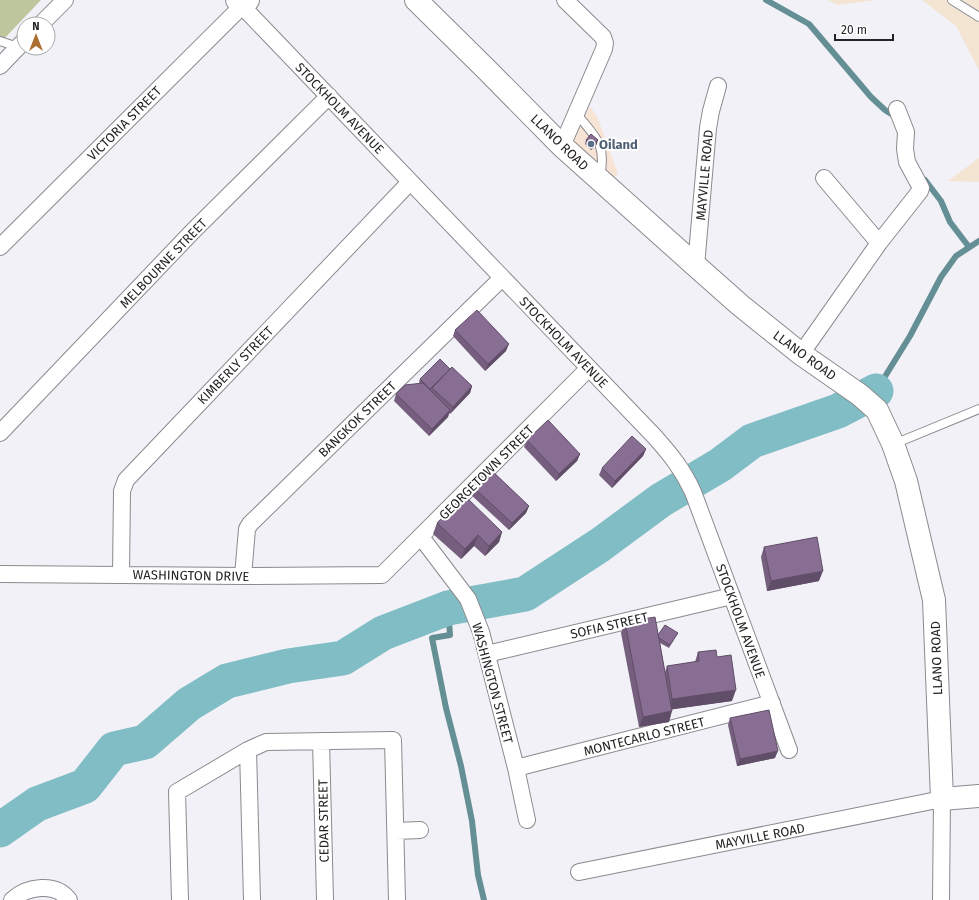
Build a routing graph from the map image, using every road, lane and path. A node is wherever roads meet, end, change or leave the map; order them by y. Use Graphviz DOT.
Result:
graph roads {
  1 [pos="65,0"];
  2 [pos="416,0"];
  3 [pos="565,0"];
  4 [pos="952,0"];
  5 [pos="242,2"];
  6 [pos="49,16"];
  7 [pos="979,17"];
  8 [pos="0,41"];
  9 [pos="16,43"];
  10 [pos="16,49"];
  11 [pos="0,66"];
  12 [pos="718,86"];
  13 [pos="328,96"];
  14 [pos="897,109"];
  15 [pos="576,113"];
  16 [pos="562,146"];
  17 [pos="824,178"];
  18 [pos="600,180"];
  19 [pos="410,182"];
  20 [pos="879,243"];
  21 [pos="0,247"];
  22 [pos="696,266"];
  23 [pos="502,278"];
  24 [pos="801,354"];
  25 [pos="589,368"];
  26 [pos="979,409"];
  27 [pos="0,433"];
  28 [pos="893,444"];
  29 [pos="420,537"];
  30 [pos="0,574"];
  31 [pos="121,574"];
  32 [pos="382,575"];
  33 [pos="243,576"];
  34 [pos="732,596"];
  35 [pos="487,654"];
  36 [pos="772,704"];
  37 [pos="321,741"];
  38 [pos="248,750"];
  39 [pos="789,750"];
  40 [pos="516,768"];
  41 [pos="979,796"];
  42 [pos="942,799"];
  43 [pos="527,820"];
  44 [pos="420,830"];
  45 [pos="396,831"];
  46 [pos="579,872"];
  47 [pos="12,900"];
  48 [pos="69,900"];
  49 [pos="180,900"];
  50 [pos="252,900"];
  51 [pos="324,900"];
  52 [pos="397,900"];
  53 [pos="941,900"];
  1 -- 6 [label="street"];
  2 -- 16 [label="main road, LLANO ROAD"];
  3 -- 15 [label="street"];
  4 -- 7 [label="lane"];
  5 -- 13 [label="street, STOCKHOLM AVENUE"];
  5 -- 21 [label="street, VICTORIA STREET"];
  8 -- 9 [label="lane"];
  10 -- 11 [label="street"];
  12 -- 22 [label="street, MAYVILLE ROAD"];
  13 -- 19 [label="street, STOCKHOLM AVENUE"];
  13 -- 27 [label="street, MELBOURNE STREET"];
  14 -- 20 [label="street"];
  15 -- 16 [label="street"];
  15 -- 18 [label="lane"];
  16 -- 18 [label="main road, LLANO ROAD"];
  17 -- 20 [label="street"];
  18 -- 22 [label="main road, LLANO ROAD"];
  19 -- 23 [label="street, STOCKHOLM AVENUE"];
  19 -- 31 [label="street, KIMBERLY STREET"];
  20 -- 24 [label="street"];
  22 -- 24 [label="main road, LLANO ROAD"];
  23 -- 25 [label="street, STOCKHOLM AVENUE"];
  23 -- 33 [label="street, BANGKOK STREET"];
  24 -- 28 [label="main road, LLANO ROAD"];
  25 -- 29 [label="street, GEORGETOWN STREET"];
  25 -- 34 [label="street, STOCKHOLM AVENUE"];
  26 -- 28 [label="lane"];
  28 -- 42 [label="main road, LLANO ROAD"];
  29 -- 32 [label="street, GEORGETOWN STREET"];
  29 -- 35 [label="street, WASHINGTON STREET"];
  30 -- 31 [label="street, WASHINGTON DRIVE"];
  31 -- 33 [label="street, WASHINGTON DRIVE"];
  32 -- 33 [label="street, WASHINGTON DRIVE"];
  34 -- 35 [label="street, SOFIA STREET"];
  34 -- 36 [label="street, STOCKHOLM AVENUE"];
  35 -- 40 [label="street, WASHINGTON STREET"];
  36 -- 39 [label="street, STOCKHOLM AVENUE"];
  36 -- 40 [label="street, MONTECARLO STREET"];
  37 -- 38 [label="street"];
  37 -- 45 [label="street"];
  37 -- 51 [label="street, CEDAR STREET"];
  38 -- 49 [label="street"];
  38 -- 50 [label="street"];
  40 -- 43 [label="street, WASHINGTON STREET"];
  41 -- 42 [label="main road"];
  42 -- 46 [label="street, MAYVILLE ROAD"];
  42 -- 53 [label="street"];
  44 -- 45 [label="street"];
  45 -- 52 [label="street"];
  47 -- 48 [label="street"];
}
